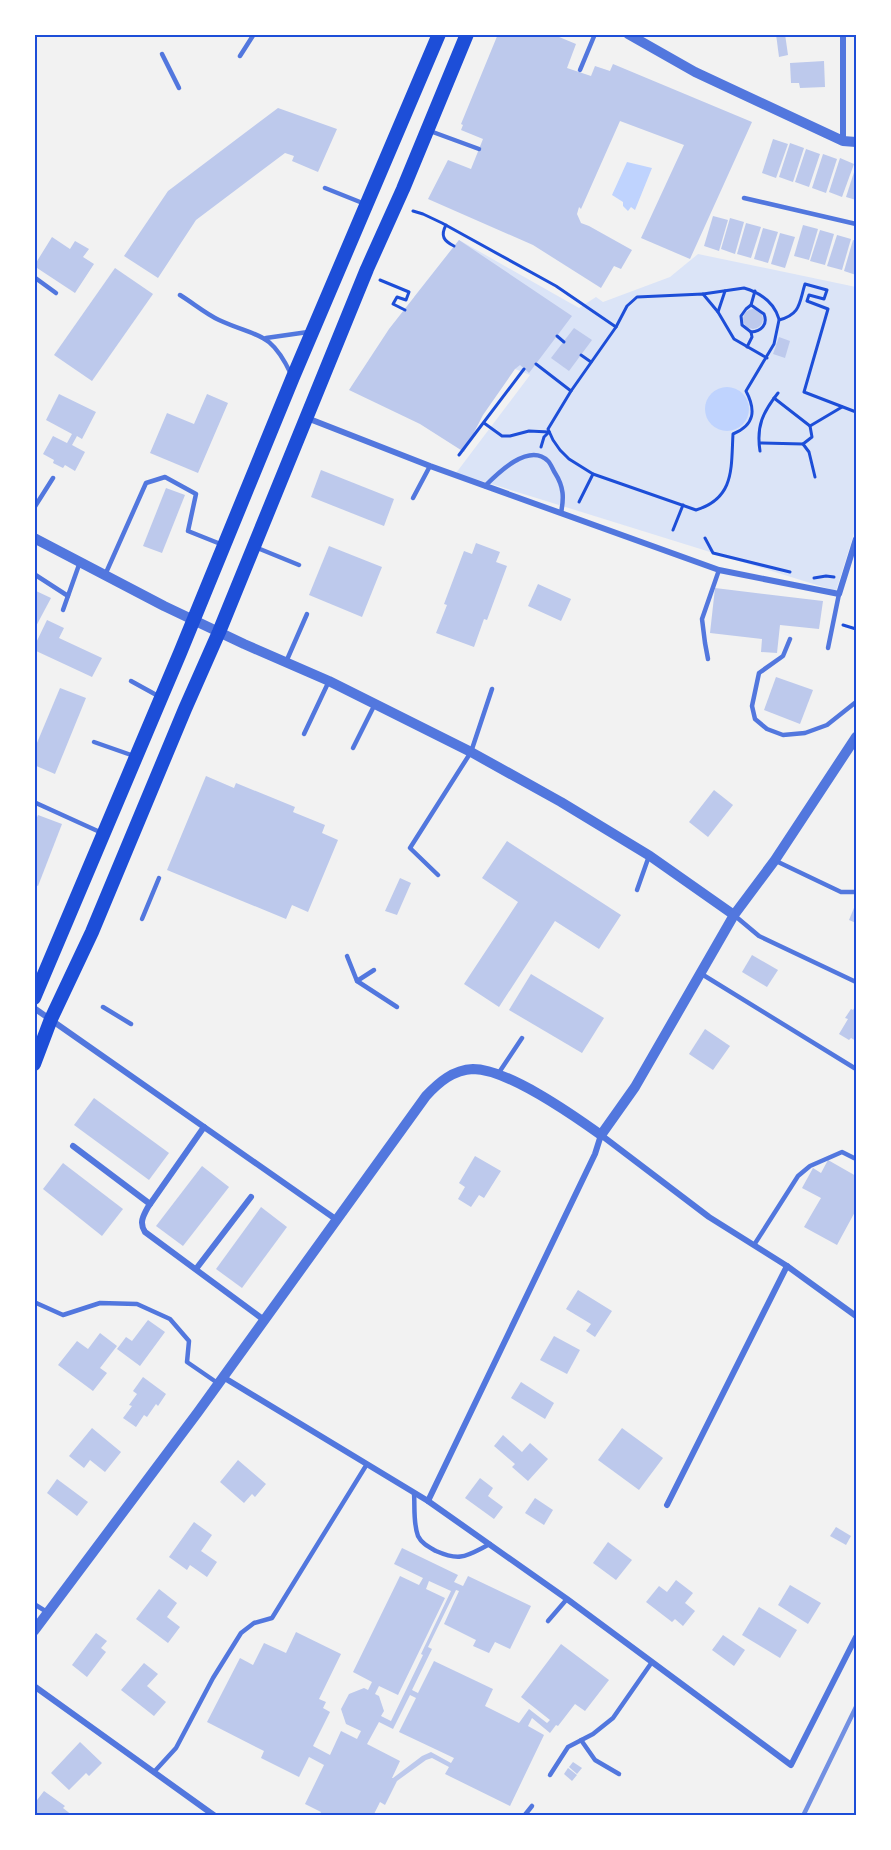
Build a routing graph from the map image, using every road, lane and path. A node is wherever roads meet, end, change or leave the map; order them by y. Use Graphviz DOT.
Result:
graph roads {
  1 [pos="254,34"];
  2 [pos="439,34"];
  3 [pos="467,34"];
  4 [pos="595,34"];
  5 [pos="628,34"];
  6 [pos="843,34"];
  7 [pos="162,54"];
  8 [pos="240,56"];
  9 [pos="580,70"];
  10 [pos="179,88"];
  11 [pos="427,130"];
  12 [pos="843,141"];
  13 [pos="856,142"];
  14 [pos="479,149"];
  15 [pos="325,188"];
  16 [pos="744,198"];
  17 [pos="367,205"];
  18 [pos="413,211"];
  19 [pos="856,224"];
  20 [pos="446,225"];
  21 [pos="454,246"];
  22 [pos="34,277"];
  23 [pos="380,280"];
  24 [pos="725,291"];
  25 [pos="755,291"];
  26 [pos="56,292"];
  27 [pos="703,294"];
  28 [pos="180,295"];
  29 [pos="751,305"];
  30 [pos="405,310"];
  31 [pos="718,312"];
  32 [pos="779,320"];
  33 [pos="616,327"];
  34 [pos="314,331"];
  35 [pos="751,332"];
  36 [pos="557,336"];
  37 [pos="266,338"];
  38 [pos="564,342"];
  39 [pos="747,346"];
  40 [pos="581,355"];
  41 [pos="766,358"];
  42 [pos="591,362"];
  43 [pos="536,364"];
  44 [pos="524,369"];
  45 [pos="293,377"];
  46 [pos="571,391"];
  47 [pos="778,393"];
  48 [pos="774,398"];
  49 [pos="842,407"];
  50 [pos="856,412"];
  51 [pos="306,417"];
  52 [pos="484,422"];
  53 [pos="810,426"];
  54 [pos="549,432"];
  55 [pos="759,443"];
  56 [pos="803,444"];
  57 [pos="541,447"];
  58 [pos="760,450"];
  59 [pos="459,455"];
  60 [pos="430,466"];
  61 [pos="593,474"];
  62 [pos="815,477"];
  63 [pos="53,478"];
  64 [pos="485,486"];
  65 [pos="414,498"];
  66 [pos="579,502"];
  67 [pos="683,505"];
  68 [pos="34,508"];
  69 [pos="561,513"];
  70 [pos="673,530"];
  71 [pos="34,538"];
  72 [pos="705,538"];
  73 [pos="856,539"];
  74 [pos="225,546"];
  75 [pos="254,546"];
  76 [pos="80,562"];
  77 [pos="299,565"];
  78 [pos="719,570"];
  79 [pos="792,573"];
  80 [pos="34,574"];
  81 [pos="105,575"];
  82 [pos="804,576"];
  83 [pos="844,578"];
  84 [pos="839,594"];
  85 [pos="68,596"];
  86 [pos="63,610"];
  87 [pos="307,614"];
  88 [pos="194,619"];
  89 [pos="841,624"];
  90 [pos="856,629"];
  91 [pos="219,632"];
  92 [pos="790,639"];
  93 [pos="828,648"];
  94 [pos="708,659"];
  95 [pos="286,662"];
  96 [pos="131,681"];
  97 [pos="329,681"];
  98 [pos="492,689"];
  99 [pos="161,697"];
  100 [pos="856,702"];
  101 [pos="375,704"];
  102 [pos="304,734"];
  103 [pos="856,737"];
  104 [pos="94,742"];
  105 [pos="353,748"];
  106 [pos="471,752"];
  107 [pos="136,756"];
  108 [pos="34,806"];
  109 [pos="104,834"];
  110 [pos="650,856"];
  111 [pos="775,860"];
  112 [pos="438,875"];
  113 [pos="159,878"];
  114 [pos="638,890"];
  115 [pos="856,892"];
  116 [pos="734,915"];
  117 [pos="142,919"];
  118 [pos="347,956"];
  119 [pos="374,970"];
  120 [pos="700,973"];
  121 [pos="357,981"];
  122 [pos="856,982"];
  123 [pos="34,998"];
  124 [pos="103,1007"];
  125 [pos="397,1007"];
  126 [pos="34,1008"];
  127 [pos="51,1019"];
  128 [pos="132,1024"];
  129 [pos="522,1038"];
  130 [pos="34,1064"];
  131 [pos="856,1069"];
  132 [pos="498,1074"];
  133 [pos="204,1127"];
  134 [pos="602,1136"];
  135 [pos="73,1146"];
  136 [pos="856,1159"];
  137 [pos="251,1197"];
  138 [pos="150,1204"];
  139 [pos="337,1220"];
  140 [pos="754,1245"];
  141 [pos="787,1266"];
  142 [pos="196,1269"];
  143 [pos="34,1302"];
  144 [pos="856,1316"];
  145 [pos="264,1320"];
  146 [pos="221,1380"];
  147 [pos="368,1464"];
  148 [pos="414,1492"];
  149 [pos="428,1501"];
  150 [pos="667,1505"];
  151 [pos="490,1544"];
  152 [pos="567,1599"];
  153 [pos="34,1604"];
  154 [pos="48,1612"];
  155 [pos="548,1621"];
  156 [pos="34,1631"];
  157 [pos="856,1636"];
  158 [pos="652,1662"];
  159 [pos="34,1686"];
  160 [pos="581,1740"];
  161 [pos="154,1772"];
  162 [pos="619,1774"];
  163 [pos="550,1775"];
  164 [pos="532,1806"];
  165 [pos="215,1815"];
  166 [pos="524,1815"];
  1 -- 8 [label="lane"];
  2 -- 17 [label="main road"];
  3 -- 11 [label="main road"];
  4 -- 9 [label="lane"];
  5 -- 12 [label="street"];
  6 -- 12 [label="street"];
  7 -- 10 [label="lane"];
  11 -- 14 [label="lane"];
  11 -- 51 [label="main road"];
  12 -- 13 [label="street"];
  15 -- 17 [label="lane"];
  16 -- 19 [label="lane"];
  17 -- 34 [label="main road"];
  18 -- 20 [label="path"];
  20 -- 21 [label="path"];
  20 -- 33 [label="path"];
  22 -- 26 [label="lane"];
  23 -- 30 [label="path"];
  24 -- 25 [label="path"];
  24 -- 27 [label="path"];
  24 -- 31 [label="path"];
  25 -- 29 [label="path"];
  25 -- 32 [label="path"];
  27 -- 31 [label="path"];
  27 -- 33 [label="path"];
  28 -- 37 [label="lane"];
  29 -- 35 [label="path"];
  29 -- 35 [label="path"];
  31 -- 39 [label="path"];
  32 -- 41 [label="path"];
  32 -- 49 [label="path"];
  33 -- 42 [label="path"];
  34 -- 37 [label="lane"];
  34 -- 45 [label="main road"];
  35 -- 39 [label="path"];
  36 -- 38 [label="path"];
  37 -- 45 [label="lane"];
  39 -- 41 [label="path"];
  40 -- 42 [label="path"];
  41 -- 67 [label="path"];
  42 -- 46 [label="path"];
  43 -- 46 [label="path"];
  44 -- 52 [label="path"];
  45 -- 74 [label="main road"];
  46 -- 54 [label="path"];
  47 -- 48 [label="path"];
  48 -- 53 [label="path"];
  48 -- 55 [label="path"];
  49 -- 50 [label="path"];
  49 -- 53 [label="path"];
  51 -- 60 [label="street"];
  51 -- 75 [label="main road"];
  52 -- 54 [label="path"];
  52 -- 59 [label="path"];
  53 -- 56 [label="path"];
  54 -- 57 [label="path"];
  54 -- 61 [label="path"];
  55 -- 56 [label="path"];
  55 -- 58 [label="path"];
  56 -- 62 [label="path"];
  60 -- 64 [label="street"];
  60 -- 65 [label="lane"];
  61 -- 66 [label="path"];
  61 -- 67 [label="path"];
  63 -- 68 [label="lane"];
  64 -- 69 [label="street"];
  64 -- 69 [label="lane"];
  67 -- 70 [label="path"];
  69 -- 78 [label="street"];
  71 -- 76 [label="street"];
  72 -- 79 [label="path"];
  73 -- 83 [label="street"];
  74 -- 81 [label="lane"];
  74 -- 88 [label="main road"];
  75 -- 77 [label="lane"];
  75 -- 91 [label="main road"];
  76 -- 81 [label="street"];
  76 -- 85 [label="lane"];
  78 -- 84 [label="street"];
  78 -- 94 [label="lane"];
  80 -- 85 [label="lane"];
  81 -- 88 [label="street"];
  82 -- 83 [label="path"];
  83 -- 84 [label="street"];
  84 -- 93 [label="lane"];
  85 -- 86 [label="lane"];
  87 -- 95 [label="lane"];
  88 -- 91 [label="street"];
  88 -- 99 [label="main road"];
  89 -- 90 [label="path"];
  91 -- 95 [label="street"];
  91 -- 127 [label="main road"];
  92 -- 100 [label="lane"];
  95 -- 97 [label="street"];
  96 -- 99 [label="lane"];
  97 -- 101 [label="street"];
  97 -- 102 [label="lane"];
  98 -- 106 [label="lane"];
  99 -- 107 [label="main road"];
  101 -- 105 [label="lane"];
  101 -- 106 [label="street"];
  103 -- 111 [label="street"];
  104 -- 107 [label="lane"];
  106 -- 110 [label="street"];
  106 -- 112 [label="lane"];
  107 -- 109 [label="main road"];
  108 -- 109 [label="lane"];
  109 -- 123 [label="main road"];
  110 -- 114 [label="lane"];
  110 -- 116 [label="street"];
  111 -- 115 [label="lane"];
  111 -- 116 [label="street"];
  113 -- 117 [label="lane"];
  116 -- 120 [label="street"];
  116 -- 122 [label="lane"];
  118 -- 121 [label="lane"];
  119 -- 121 [label="lane"];
  120 -- 131 [label="lane"];
  120 -- 134 [label="street"];
  121 -- 125 [label="lane"];
  124 -- 128 [label="lane"];
  126 -- 127 [label="street"];
  127 -- 130 [label="main road"];
  127 -- 133 [label="street"];
  129 -- 132 [label="lane"];
  132 -- 134 [label="street"];
  132 -- 139 [label="street"];
  133 -- 138 [label="street"];
  133 -- 139 [label="street"];
  134 -- 140 [label="street"];
  134 -- 149 [label="street"];
  135 -- 138 [label="street"];
  136 -- 140 [label="lane"];
  137 -- 142 [label="street"];
  138 -- 142 [label="street"];
  139 -- 145 [label="street"];
  140 -- 141 [label="street"];
  141 -- 144 [label="street"];
  141 -- 150 [label="street"];
  142 -- 145 [label="street"];
  143 -- 146 [label="lane"];
  145 -- 146 [label="street"];
  146 -- 147 [label="street"];
  146 -- 154 [label="street"];
  147 -- 148 [label="street"];
  147 -- 161 [label="lane"];
  148 -- 149 [label="street"];
  148 -- 151 [label="lane"];
  149 -- 151 [label="street"];
  151 -- 152 [label="street"];
  152 -- 155 [label="lane"];
  152 -- 158 [label="street"];
  153 -- 154 [label="lane"];
  154 -- 156 [label="street"];
  157 -- 158 [label="street"];
  158 -- 160 [label="lane"];
  159 -- 161 [label="street"];
  160 -- 162 [label="lane"];
  160 -- 163 [label="lane"];
  161 -- 165 [label="street"];
  164 -- 166 [label="lane"];
}
